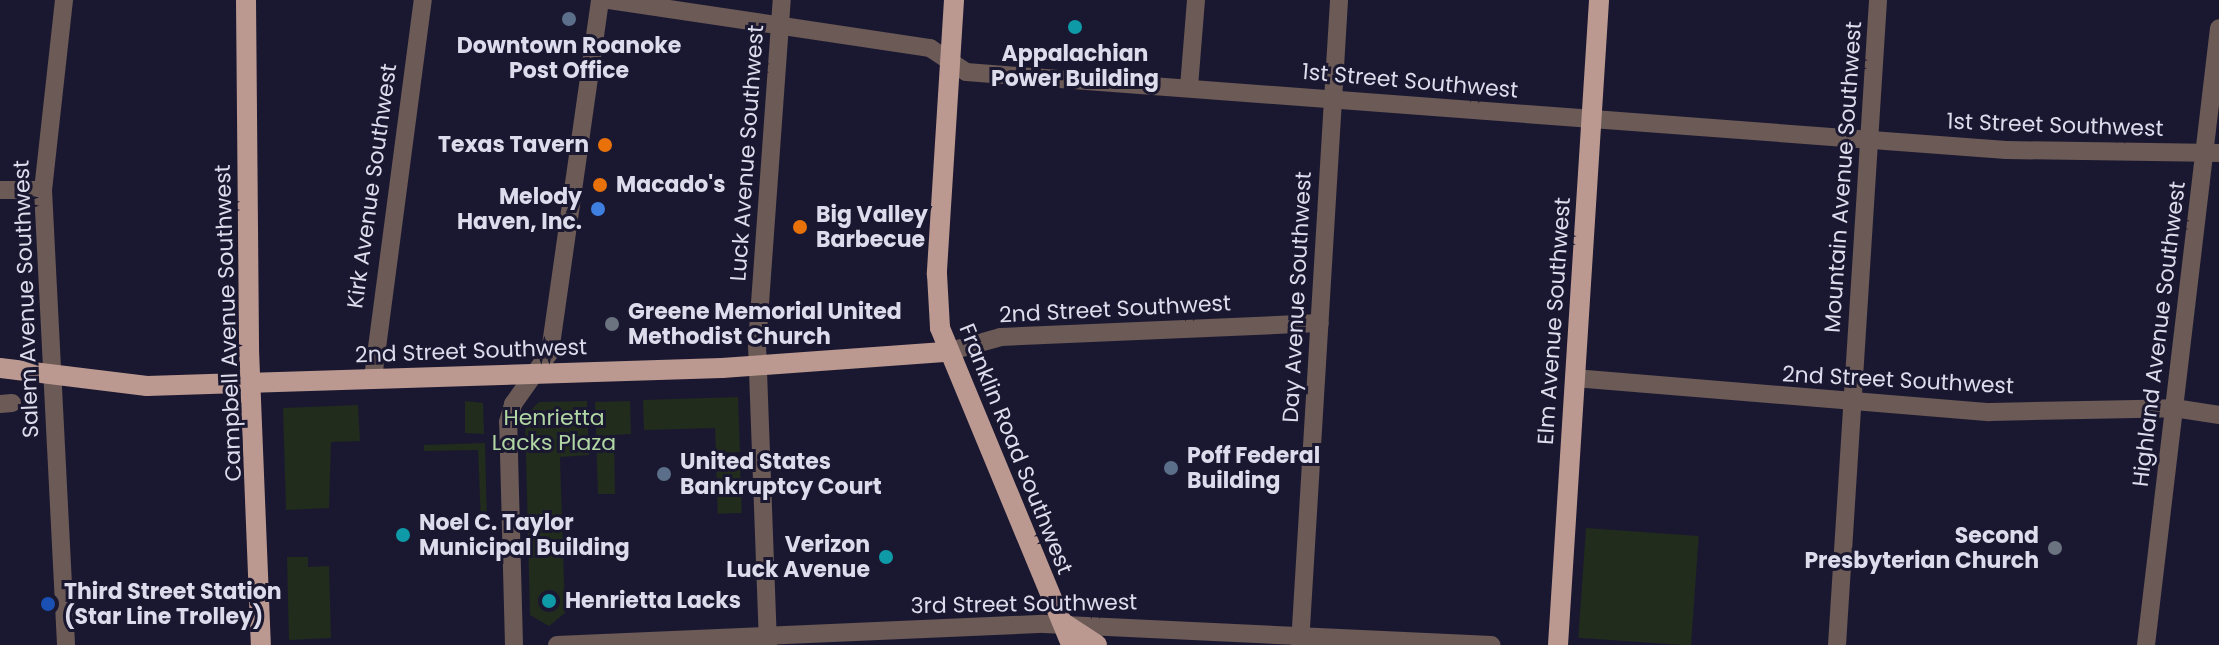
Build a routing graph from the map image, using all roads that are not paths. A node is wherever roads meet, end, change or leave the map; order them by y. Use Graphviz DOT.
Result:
graph roads {
  1 [pos="64,0"];
  2 [pos="246,0"];
  3 [pos="423,0"];
  4 [pos="600,0"];
  5 [pos="609,0"];
  6 [pos="782,0"];
  7 [pos="954,0"];
  8 [pos="1196,0"];
  9 [pos="1339,0"];
  10 [pos="1599,0"];
  11 [pos="1878,0"];
  12 [pos="780,23"];
  13 [pos="2219,28"];
  14 [pos="949,64"];
  15 [pos="1189,87"];
  16 [pos="1332,99"];
  17 [pos="1591,118"];
  18 [pos="1869,140"];
  19 [pos="2212,153"];
  20 [pos="0,190"];
  21 [pos="43,190"];
  22 [pos="1320,323"];
  23 [pos="947,352"];
  24 [pos="759,365"];
  25 [pos="0,368"];
  26 [pos="535,374"];
  27 [pos="52,377"];
  28 [pos="373,378"];
  29 [pos="1574,378"];
  30 [pos="252,382"];
  31 [pos="1852,402"];
  32 [pos="2174,408"];
  33 [pos="2219,415"];
  34 [pos="1065,624"];
  35 [pos="1300,639"];
  36 [pos="768,640"];
  37 [pos="66,645"];
  38 [pos="261,645"];
  39 [pos="514,645"];
  40 [pos="557,645"];
  41 [pos="1071,645"];
  42 [pos="1097,645"];
  43 [pos="1492,645"];
  44 [pos="1558,645"];
  45 [pos="1837,645"];
  46 [pos="2146,645"];
  1 -- 21 [label="street, Salem Avenue Southwest"];
  2 -- 30 [label="main road, Campbell Avenue Southwest"];
  3 -- 28 [label="street, Kirk Avenue Southwest"];
  4 -- 26 [label="street"];
  5 -- 12 [label="street, 1st Street Southwest"];
  6 -- 12 [label="street, Luck Avenue Southwest"];
  7 -- 14 [label="main road, Franklin Road Southwest"];
  8 -- 15 [label="street"];
  9 -- 16 [label="street, Day Avenue Southwest"];
  10 -- 17 [label="main road, Elm Avenue Southwest"];
  11 -- 18 [label="street, Mountain Avenue Southwest"];
  12 -- 14 [label="street, 1st Street Southwest"];
  12 -- 24 [label="street, Luck Avenue Southwest"];
  13 -- 19 [label="street, Highland Avenue Southwest"];
  14 -- 15 [label="street, 1st Street Southwest"];
  14 -- 23 [label="main road, Franklin Road Southwest"];
  15 -- 16 [label="street, 1st Street Southwest"];
  16 -- 17 [label="street, 1st Street Southwest"];
  16 -- 22 [label="street, Day Avenue Southwest"];
  17 -- 18 [label="street, 1st Street Southwest"];
  17 -- 29 [label="main road, Elm Avenue Southwest"];
  18 -- 19 [label="street, 1st Street Southwest"];
  18 -- 31 [label="street, Mountain Avenue Southwest"];
  19 -- 32 [label="street, Highland Avenue Southwest"];
  20 -- 21 [label="street"];
  21 -- 27 [label="street, Salem Avenue Southwest"];
  22 -- 23 [label="street, 2nd Street Southwest"];
  22 -- 35 [label="street, Day Avenue Southwest"];
  23 -- 24 [label="main road, 2nd Street Southwest"];
  23 -- 34 [label="main road, Franklin Road Southwest"];
  24 -- 26 [label="main road, 2nd Street Southwest"];
  24 -- 36 [label="street, Luck Avenue Southwest"];
  25 -- 27 [label="main road, 2nd Street Southwest"];
  26 -- 28 [label="main road, 2nd Street Southwest"];
  26 -- 39 [label="street"];
  27 -- 30 [label="main road, 2nd Street Southwest"];
  27 -- 37 [label="street, Salem Avenue Southwest"];
  28 -- 30 [label="main road, 2nd Street Southwest"];
  29 -- 31 [label="street, 2nd Street Southwest"];
  29 -- 44 [label="main road, Elm Avenue Southwest"];
  30 -- 38 [label="main road, Campbell Avenue Southwest"];
  31 -- 32 [label="street, 2nd Street Southwest"];
  31 -- 45 [label="street, Mountain Avenue Southwest"];
  32 -- 33 [label="street, 2nd Street Southwest"];
  32 -- 46 [label="street, Highland Avenue Southwest"];
  34 -- 35 [label="street, 3rd Street Southwest"];
  34 -- 36 [label="street, 3rd Street Southwest"];
  34 -- 41 [label="main road, Franklin Road Southwest"];
  34 -- 42 [label="main road"];
  35 -- 43 [label="street, 3rd Street Southwest"];
  36 -- 40 [label="street, 3rd Street Southwest"];
}
